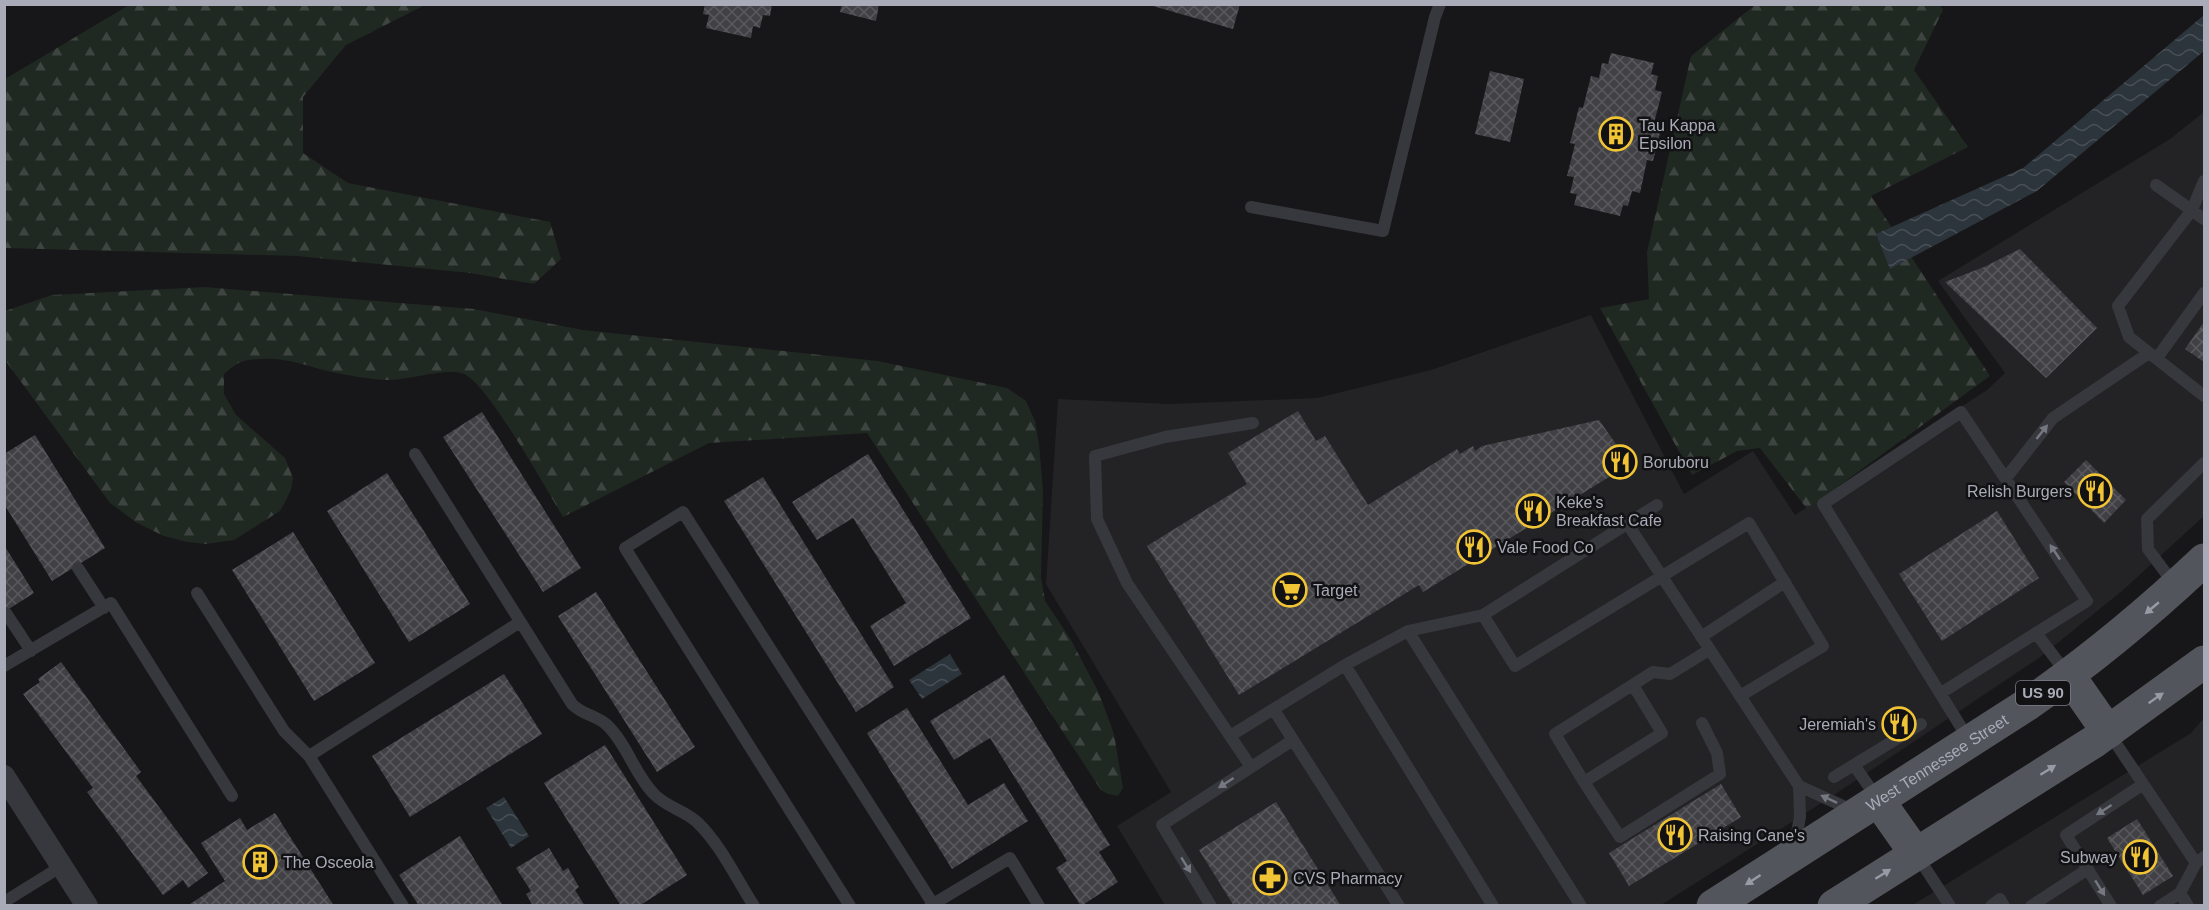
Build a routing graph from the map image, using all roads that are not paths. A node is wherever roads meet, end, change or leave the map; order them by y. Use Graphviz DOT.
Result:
graph roads {
  1 [pos="1440,4"];
  2 [pos="2205,181"];
  3 [pos="2156,185"];
  4 [pos="1251,207"];
  5 [pos="2192,210"];
  6 [pos="2205,219"];
  7 [pos="2205,293"];
  8 [pos="2153,356"];
  9 [pos="2205,396"];
  10 [pos="1253,423"];
  11 [pos="415,454"];
  12 [pos="2205,463"];
  13 [pos="2006,478"];
  14 [pos="1657,504"];
  15 [pos="1627,524"];
  16 [pos="2205,560"];
  17 [pos="78,568"];
  18 [pos="1661,577"];
  19 [pos="1785,582"];
  20 [pos="2176,588"];
  21 [pos="197,593"];
  22 [pos="104,608"];
  23 [pos="6,613"];
  24 [pos="1483,615"];
  25 [pos="520,622"];
  26 [pos="1408,631"];
  27 [pos="2036,633"];
  28 [pos="1701,637"];
  29 [pos="1709,650"];
  30 [pos="31,651"];
  31 [pos="2205,662"];
  32 [pos="1345,665"];
  33 [pos="4,666"];
  34 [pos="2068,676"];
  35 [pos="1633,685"];
  36 [pos="1941,693"];
  37 [pos="1740,696"];
  38 [pos="1274,710"];
  39 [pos="1701,723"];
  40 [pos="1921,723"];
  41 [pos="2108,732"];
  42 [pos="1230,736"];
  43 [pos="1293,740"];
  44 [pos="1970,741"];
  45 [pos="309,756"];
  46 [pos="1854,765"];
  47 [pos="1251,767"];
  48 [pos="4,776"];
  49 [pos="1834,777"];
  50 [pos="1584,782"];
  51 [pos="2142,785"];
  52 [pos="1799,786"];
  53 [pos="232,796"];
  54 [pos="1868,806"];
  55 [pos="1793,854"];
  56 [pos="1916,854"];
  57 [pos="2200,860"];
  58 [pos="62,866"];
  59 [pos="2088,869"];
  60 [pos="2180,893"];
  61 [pos="4,902"];
  62 [pos="751,904"];
  63 [pos="932,905"];
  64 [pos="87,906"];
  65 [pos="403,906"];
  66 [pos="850,906"];
  67 [pos="1040,906"];
  68 [pos="1211,906"];
  69 [pos="1399,906"];
  70 [pos="1493,906"];
  71 [pos="1581,906"];
  72 [pos="1713,906"];
  73 [pos="1834,906"];
  74 [pos="1950,906"];
  75 [pos="1990,906"];
  76 [pos="2004,906"];
  77 [pos="2031,906"];
  78 [pos="2111,906"];
  79 [pos="2160,906"];
  80 [pos="2188,906"];
  1 -- 4 [label="lane"];
  2 -- 5 [label="lane"];
  3 -- 5 [label="lane"];
  5 -- 6 [label="lane"];
  5 -- 8 [label="lane"];
  7 -- 8 [label="lane"];
  8 -- 9 [label="lane"];
  13 -- 8 [label="lane, one-way"];
  10 -- 42 [label="lane"];
  11 -- 25 [label="lane"];
  12 -- 20 [label="lane"];
  27 -- 13 [label="lane, one-way"];
  13 -- 36 [label="lane"];
  14 -- 15 [label="lane"];
  15 -- 18 [label="lane"];
  15 -- 24 [label="lane"];
  16 -- 20 [label="main road, West Tennessee Street / US 90"];
  17 -- 22 [label="lane"];
  18 -- 19 [label="lane"];
  18 -- 24 [label="lane"];
  18 -- 28 [label="lane"];
  19 -- 28 [label="lane"];
  19 -- 37 [label="lane"];
  20 -- 34 [label="main road, West Tennessee Street / US 90, one-way"];
  21 -- 45 [label="lane"];
  22 -- 30 [label="lane"];
  22 -- 53 [label="lane"];
  23 -- 30 [label="lane"];
  24 -- 26 [label="lane"];
  25 -- 45 [label="lane"];
  25 -- 62 [label="lane"];
  26 -- 32 [label="lane"];
  26 -- 71 [label="lane"];
  27 -- 34 [label="lane"];
  27 -- 36 [label="lane"];
  28 -- 29 [label="lane"];
  29 -- 35 [label="lane"];
  29 -- 37 [label="lane"];
  30 -- 33 [label="lane"];
  41 -- 31 [label="main road, one-way"];
  32 -- 38 [label="lane"];
  32 -- 70 [label="lane"];
  34 -- 41 [label="main road"];
  34 -- 44 [label="main road, West Tennessee Street / US 90"];
  35 -- 50 [label="lane"];
  35 -- 50 [label="lane"];
  36 -- 44 [label="lane"];
  37 -- 52 [label="lane"];
  38 -- 42 [label="lane"];
  38 -- 43 [label="lane"];
  39 -- 50 [label="lane"];
  40 -- 46 [label="lane"];
  41 -- 51 [label="lane"];
  56 -- 41 [label="main road, one-way"];
  42 -- 47 [label="lane"];
  43 -- 47 [label="lane"];
  43 -- 69 [label="lane"];
  44 -- 54 [label="main road, West Tennessee Street / US 90"];
  45 -- 65 [label="lane"];
  46 -- 49 [label="lane"];
  46 -- 54 [label="lane"];
  47 -- 68 [label="lane, one-way"];
  48 -- 58 [label="street"];
  51 -- 57 [label="lane"];
  51 -- 59 [label="lane, one-way"];
  54 -- 52 [label="lane, one-way"];
  52 -- 55 [label="lane"];
  54 -- 55 [label="main road, West Tennessee Street / US 90"];
  54 -- 56 [label="main road"];
  55 -- 72 [label="main road, West Tennessee Street / US 90, one-way"];
  73 -- 56 [label="main road, one-way"];
  56 -- 74 [label="lane"];
  57 -- 60 [label="lane"];
  58 -- 61 [label="lane"];
  58 -- 64 [label="street"];
  59 -- 77 [label="lane"];
  59 -- 78 [label="lane, one-way"];
  60 -- 79 [label="lane"];
  60 -- 80 [label="lane"];
  63 -- 66 [label="lane"];
  63 -- 67 [label="lane"];
  75 -- 76 [label="lane"];
}
